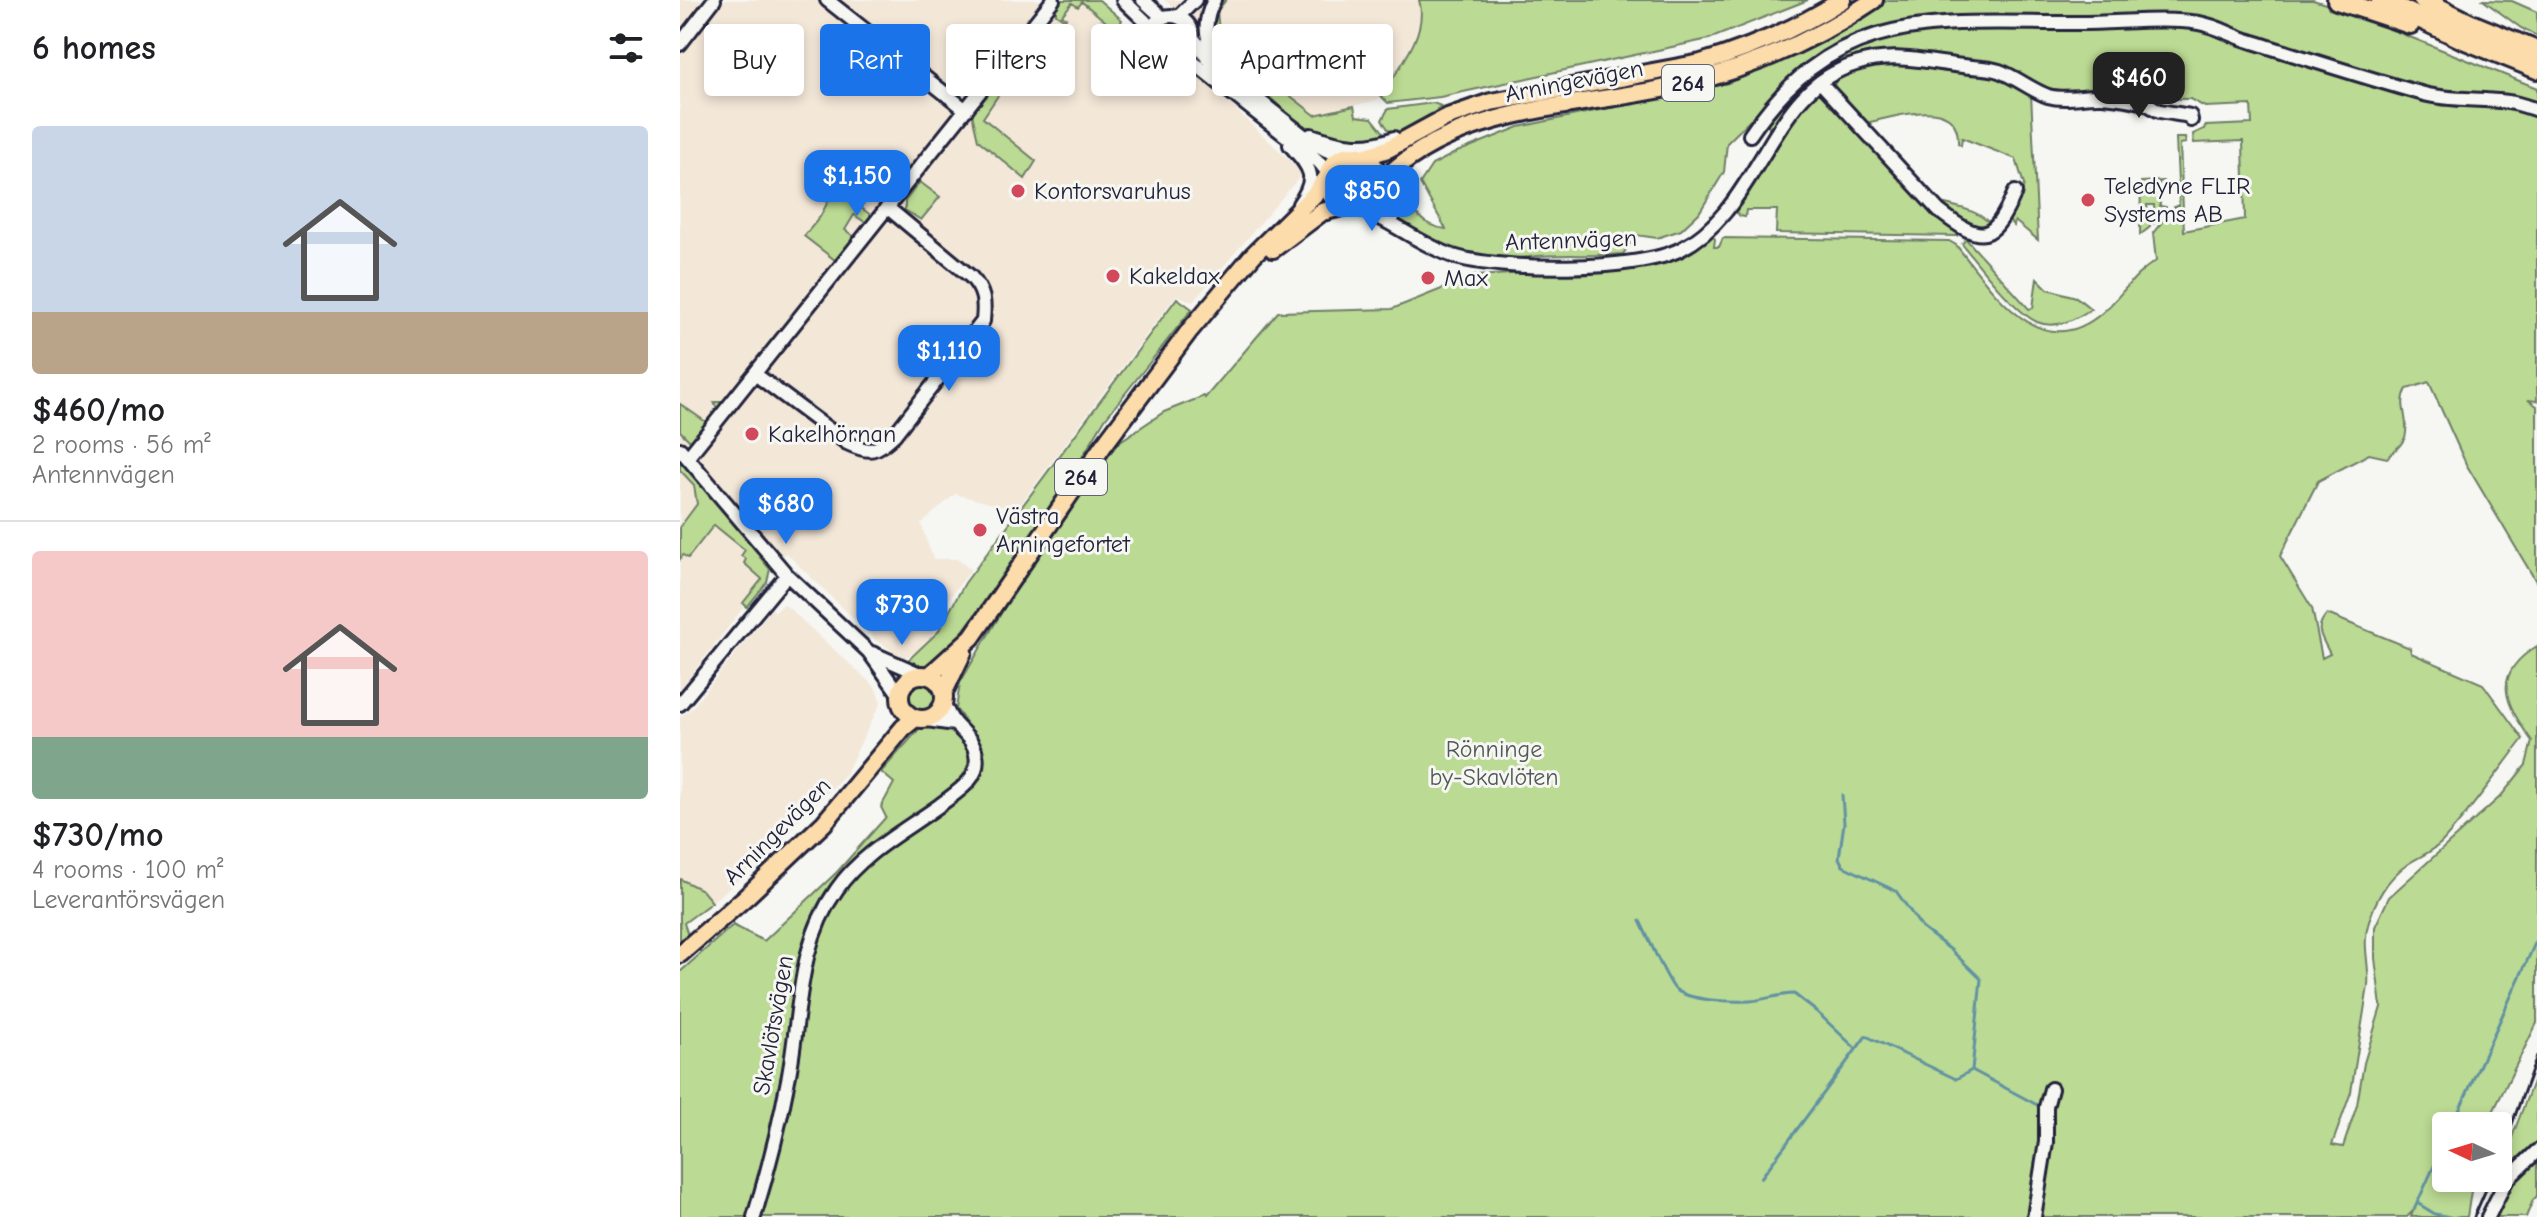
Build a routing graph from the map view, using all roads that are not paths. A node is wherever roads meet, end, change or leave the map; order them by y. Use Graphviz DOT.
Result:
graph roads {
  1 [pos="714,0"];
  2 [pos="827,0"];
  3 [pos="1053,0"];
  4 [pos="1123,0"];
  5 [pos="1143,0"];
  6 [pos="1195,0"];
  7 [pos="1212,0"];
  8 [pos="1842,0"];
  9 [pos="1874,0"];
  10 [pos="2337,0"];
  11 [pos="2381,0"];
  12 [pos="2423,0"];
  13 [pos="2432,0"];
  14 [pos="1178,17"];
  15 [pos="1163,18"];
  16 [pos="1146,24"];
  17 [pos="1155,24"];
  18 [pos="1188,24"];
  19 [pos="1195,24"];
  20 [pos="2466,31"];
  21 [pos="1196,40"];
  22 [pos="680,44"];
  23 [pos="1212,50"];
  24 [pos="2537,51"];
  25 [pos="1212,63"];
  26 [pos="1196,65"];
  27 [pos="2537,69"];
  28 [pos="1820,82"];
  29 [pos="1254,96"];
  30 [pos="966,110"];
  31 [pos="2537,110"];
  32 [pos="1445,118"];
  33 [pos="1761,118"];
  34 [pos="2191,120"];
  35 [pos="1298,130"];
  36 [pos="1281,133"];
  37 [pos="1750,135"];
  38 [pos="1773,139"];
  39 [pos="1756,149"];
  40 [pos="1345,156"];
  41 [pos="1364,157"];
  42 [pos="1757,165"];
  43 [pos="1328,175"];
  44 [pos="1377,189"];
  45 [pos="2015,192"];
  46 [pos="1351,206"];
  47 [pos="888,208"];
  48 [pos="1284,225"];
  49 [pos="1403,230"];
  50 [pos="1202,315"];
  51 [pos="755,374"];
  52 [pos="684,453"];
  53 [pos="787,575"];
  54 [pos="967,643"];
  55 [pos="869,652"];
  56 [pos="925,675"];
  57 [pos="944,698"];
  58 [pos="900,701"];
  59 [pos="680,704"];
  60 [pos="921,719"];
  61 [pos="955,724"];
  62 [pos="869,770"];
  63 [pos="680,954"];
  64 [pos="2051,1089"];
  65 [pos="2537,1151"];
  66 [pos="754,1217"];
  67 [pos="2034,1217"];
  68 [pos="2488,1217"];
  1 -- 22 [label="street"];
  2 -- 30 [label="street"];
  3 -- 30 [label="street"];
  4 -- 16 [label="street"];
  5 -- 15 [label="street"];
  6 -- 14 [label="street"];
  7 -- 19 [label="street"];
  7 -- 23 [label="street"];
  8 -- 32 [label="main road, Arningevägen / 264"];
  9 -- 44 [label="main road, Arningevägen / 264"];
  10 -- 20 [label="highway"];
  11 -- 20 [label="highway"];
  12 -- 20 [label="highway"];
  13 -- 20 [label="highway"];
  14 -- 15 [label="street"];
  14 -- 18 [label="street"];
  15 -- 17 [label="street"];
  20 -- 24 [label="highway"];
  20 -- 27 [label="highway"];
  21 -- 25 [label="street"];
  26 -- 36 [label="street"];
  28 -- 34 [label="street, Antennvägen"];
  28 -- 38 [label="street, Antennvägen"];
  28 -- 45 [label="street"];
  29 -- 35 [label="street"];
  30 -- 47 [label="street"];
  31 -- 33 [label="street"];
  32 -- 35 [label="street"];
  32 -- 41 [label="main road, Arningevägen / 264"];
  33 -- 37 [label="street"];
  33 -- 38 [label="street"];
  35 -- 40 [label="street"];
  36 -- 43 [label="street"];
  36 -- 48 [label="street"];
  38 -- 42 [label="street, Antennvägen"];
  39 -- 42 [label="street"];
  40 -- 41 [label="main road, 264"];
  40 -- 43 [label="main road, 264"];
  41 -- 44 [label="main road"];
  42 -- 49 [label="street, Antennvägen"];
  43 -- 46 [label="main road"];
  43 -- 48 [label="main road, 264"];
  44 -- 46 [label="main road, 264"];
  44 -- 49 [label="street, Antennvägen"];
  46 -- 49 [label="street, Antennvägen"];
  46 -- 50 [label="main road, 264"];
  47 -- 51 [label="street"];
  47 -- 51 [label="street"];
  48 -- 50 [label="main road, 264"];
  50 -- 54 [label="main road, 264"];
  51 -- 52 [label="street"];
  52 -- 53 [label="street"];
  53 -- 55 [label="street"];
  53 -- 59 [label="street"];
  54 -- 56 [label="main road, 264"];
  54 -- 57 [label="main road, 264"];
  55 -- 56 [label="street"];
  55 -- 58 [label="street"];
  56 -- 57 [label="main road"];
  56 -- 58 [label="main road, 264"];
  57 -- 60 [label="main road, 264"];
  57 -- 61 [label="street, Skavlötsvägen"];
  58 -- 60 [label="main road"];
  58 -- 62 [label="main road, Arningevägen / 264"];
  60 -- 61 [label="street"];
  60 -- 62 [label="main road, Arningevägen / 264"];
  61 -- 66 [label="street, Skavlötsvägen"];
  62 -- 63 [label="main road, Arningevägen / 264"];
  64 -- 67 [label="street"];
  65 -- 68 [label="street"];
}
